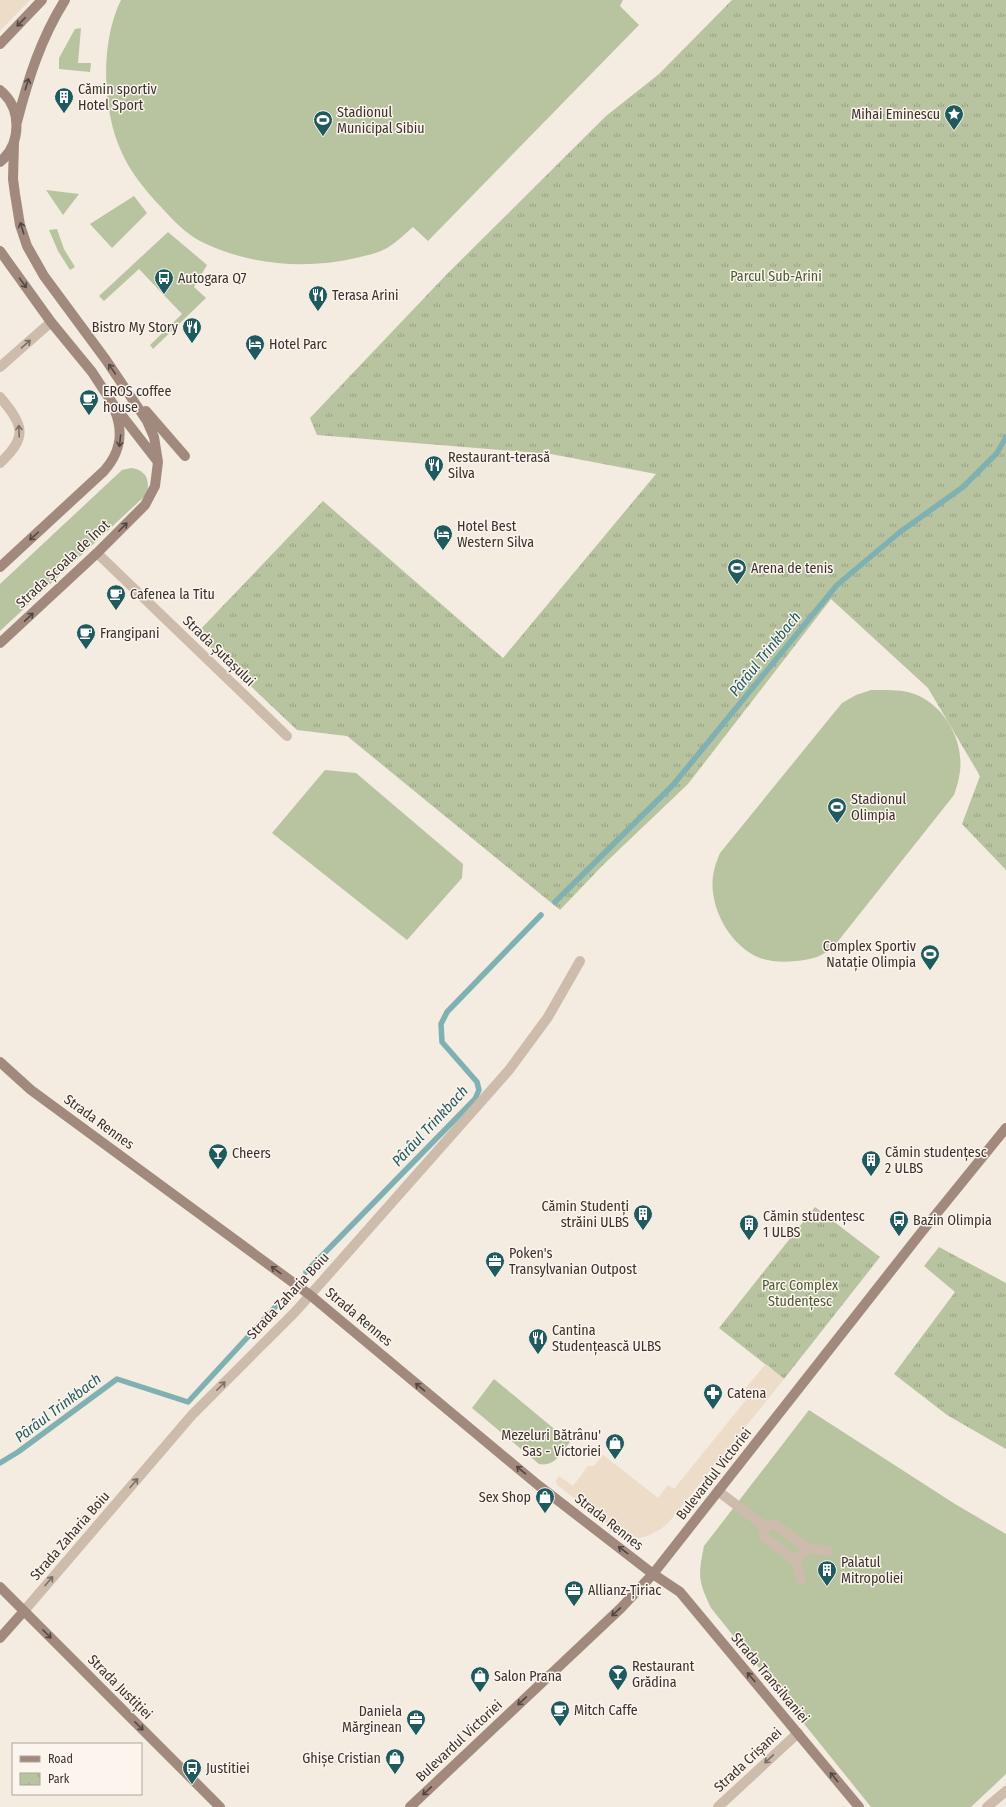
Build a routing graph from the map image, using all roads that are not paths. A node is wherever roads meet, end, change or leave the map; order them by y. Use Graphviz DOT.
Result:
graph roads {
  1 [pos="42,0"];
  2 [pos="65,0"];
  3 [pos="0,44"];
  4 [pos="0,90"];
  5 [pos="17,122"];
  6 [pos="14,143"];
  7 [pos="0,162"];
  8 [pos="0,251"];
  9 [pos="51,322"];
  10 [pos="0,367"];
  11 [pos="125,387"];
  12 [pos="0,397"];
  13 [pos="112,404"];
  14 [pos="185,456"];
  15 [pos="158,462"];
  16 [pos="0,463"];
  17 [pos="97,553"];
  18 [pos="0,567"];
  19 [pos="0,643"];
  20 [pos="287,736"];
  21 [pos="580,961"];
  22 [pos="0,1062"];
  23 [pos="1006,1128"];
  24 [pos="310,1295"];
  25 [pos="718,1491"];
  26 [pos="764,1526"];
  27 [pos="807,1548"];
  28 [pos="828,1551"];
  29 [pos="796,1561"];
  30 [pos="654,1574"];
  31 [pos="801,1580"];
  32 [pos="0,1586"];
  33 [pos="24,1611"];
  34 [pos="0,1638"];
  35 [pos="798,1733"];
  36 [pos="1006,1790"];
  37 [pos="220,1807"];
  38 [pos="410,1807"];
  39 [pos="718,1807"];
  40 [pos="859,1807"];
  41 [pos="987,1807"];
  1 -- 3 [label="street, one-way"];
  5 -- 2 [label="street, one-way"];
  4 -- 5 [label="street"];
  5 -- 6 [label="street"];
  6 -- 7 [label="street"];
  11 -- 6 [label="street, one-way"];
  8 -- 9 [label="street, one-way"];
  10 -- 9 [label="street, one-way"];
  9 -- 13 [label="street"];
  11 -- 14 [label="street"];
  11 -- 15 [label="street, Strada Școala de Înot"];
  16 -- 12 [label="street, one-way"];
  13 -- 15 [label="street"];
  13 -- 18 [label="street, one-way"];
  17 -- 15 [label="street, Strada Școala de Înot, one-way"];
  19 -- 17 [label="street, Strada Școala de Înot, one-way"];
  17 -- 20 [label="street, Strada Șutașului"];
  21 -- 24 [label="street, Strada Zaharia Boiu"];
  24 -- 22 [label="street, Strada Rennes, one-way"];
  23 -- 25 [label="street, Bulevardul Victoriei"];
  30 -- 24 [label="street, Strada Rennes, one-way"];
  33 -- 24 [label="street, Strada Zaharia Boiu, one-way"];
  25 -- 26 [label="street"];
  25 -- 30 [label="street, Bulevardul Victoriei"];
  26 -- 27 [label="street"];
  26 -- 29 [label="street"];
  27 -- 28 [label="street"];
  27 -- 29 [label="street"];
  29 -- 31 [label="street"];
  35 -- 30 [label="street, Strada Transilvaniei, one-way"];
  30 -- 38 [label="street, Bulevardul Victoriei, one-way"];
  32 -- 33 [label="street, Strada Justiției"];
  33 -- 34 [label="street, Strada Zaharia Boiu"];
  33 -- 37 [label="street, Strada Justiției, one-way"];
  35 -- 39 [label="street, Strada Crișanei, one-way"];
  40 -- 35 [label="street, Strada Transilvaniei, one-way"];
  36 -- 41 [label="street"];
}
